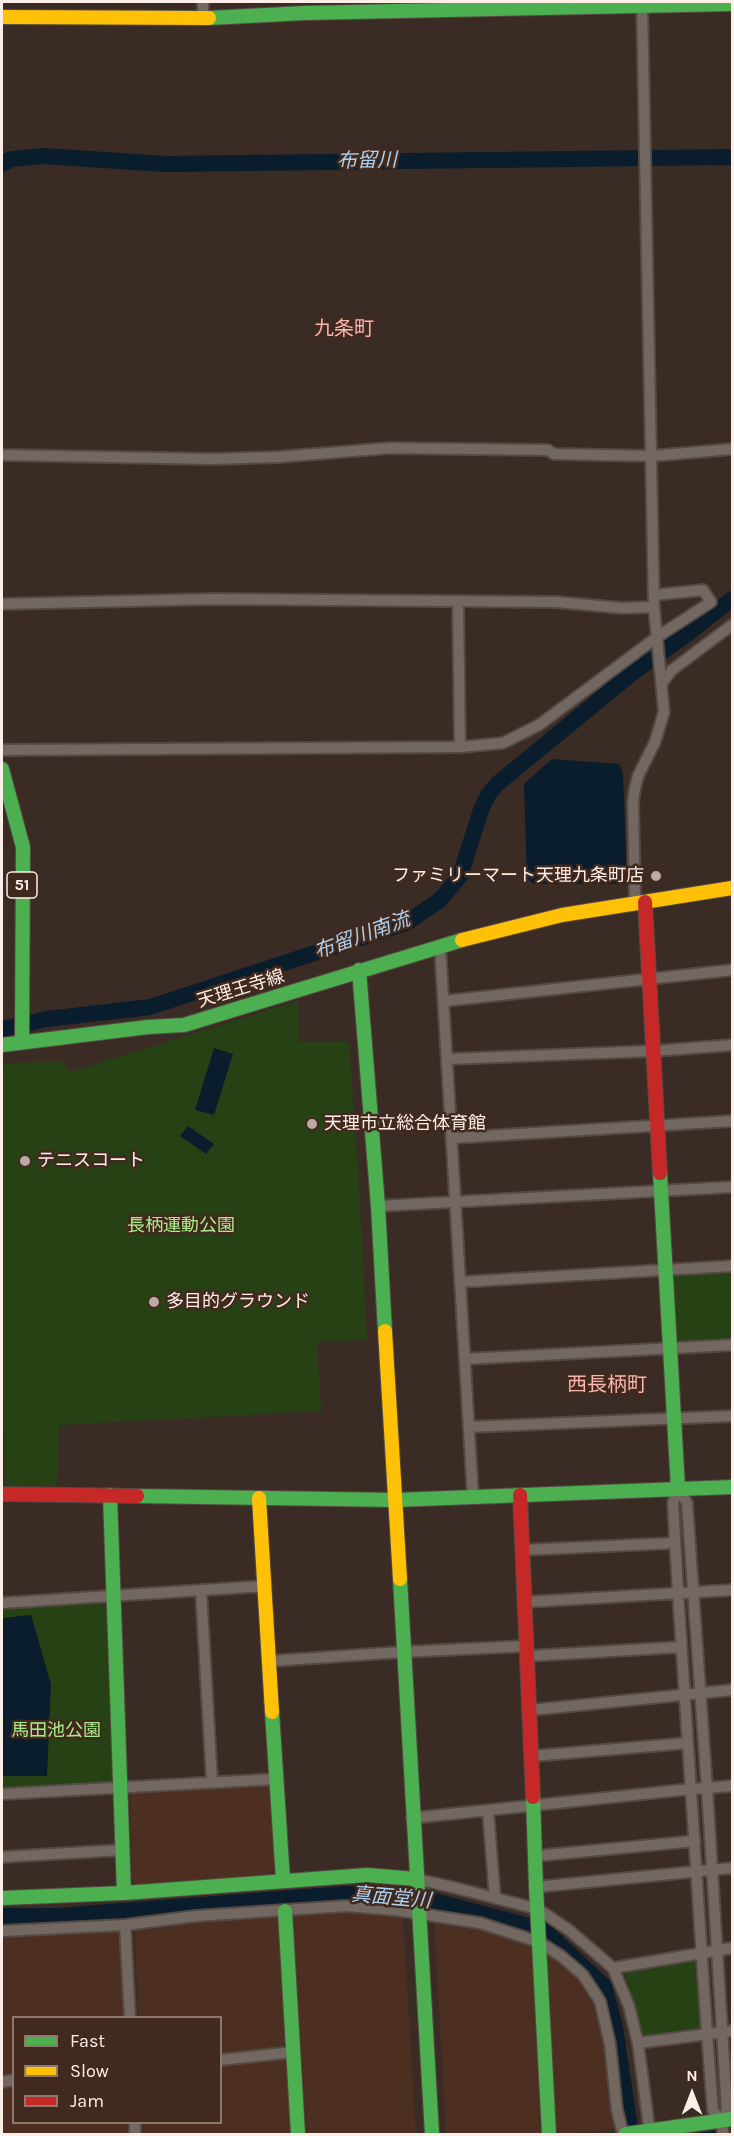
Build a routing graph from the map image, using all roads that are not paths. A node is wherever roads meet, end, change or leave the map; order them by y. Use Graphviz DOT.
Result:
graph roads {
  1 [pos="203,2"];
  2 [pos="642,4"];
  3 [pos="732,4"];
  4 [pos="345,7"];
  5 [pos="2,17"];
  6 [pos="203,18"];
  7 [pos="732,449"];
  8 [pos="2,455"];
  9 [pos="652,456"];
  10 [pos="654,595"];
  11 [pos="458,602"];
  12 [pos="2,604"];
  13 [pos="654,607"];
  14 [pos="732,625"];
  15 [pos="657,640"];
  16 [pos="662,679"];
  17 [pos="460,747"];
  18 [pos="2,750"];
  19 [pos="2,769"];
  20 [pos="732,888"];
  21 [pos="640,902"];
  22 [pos="440,946"];
  23 [pos="359,970"];
  24 [pos="732,970"];
  25 [pos="649,977"];
  26 [pos="444,1001"];
  27 [pos="22,1039"];
  28 [pos="2,1045"];
  29 [pos="732,1045"];
  30 [pos="653,1051"];
  31 [pos="447,1059"];
  32 [pos="732,1121"];
  33 [pos="657,1126"];
  34 [pos="452,1138"];
  35 [pos="732,1187"];
  36 [pos="660,1191"];
  37 [pos="456,1202"];
  38 [pos="378,1206"];
  39 [pos="732,1266"];
  40 [pos="667,1269"];
  41 [pos="460,1282"];
  42 [pos="732,1345"];
  43 [pos="671,1348"];
  44 [pos="465,1359"];
  45 [pos="732,1416"];
  46 [pos="673,1418"];
  47 [pos="469,1427"];
  48 [pos="732,1487"];
  49 [pos="678,1488"];
  50 [pos="2,1494"];
  51 [pos="110,1495"];
  52 [pos="520,1495"];
  53 [pos="473,1497"];
  54 [pos="260,1498"];
  55 [pos="396,1500"];
  56 [pos="675,1543"];
  57 [pos="523,1550"];
  58 [pos="265,1586"];
  59 [pos="201,1590"];
  60 [pos="732,1590"];
  61 [pos="678,1593"];
  62 [pos="692,1593"];
  63 [pos="113,1596"];
  64 [pos="525,1602"];
  65 [pos="2,1603"];
  66 [pos="681,1647"];
  67 [pos="527,1651"];
  68 [pos="402,1652"];
  69 [pos="270,1661"];
  70 [pos="732,1690"];
  71 [pos="701,1694"];
  72 [pos="685,1696"];
  73 [pos="531,1710"];
  74 [pos="688,1743"];
  75 [pos="532,1756"];
  76 [pos="277,1779"];
  77 [pos="212,1782"];
  78 [pos="732,1786"];
  79 [pos="119,1787"];
  80 [pos="691,1788"];
  81 [pos="708,1788"];
  82 [pos="2,1794"];
  83 [pos="533,1804"];
  84 [pos="488,1810"];
  85 [pos="412,1818"];
  86 [pos="695,1841"];
  87 [pos="122,1850"];
  88 [pos="2,1857"];
  89 [pos="535,1857"];
  90 [pos="732,1868"];
  91 [pos="711,1870"];
  92 [pos="697,1872"];
  93 [pos="283,1881"];
  94 [pos="416,1884"];
  95 [pos="536,1887"];
  96 [pos="124,1893"];
  97 [pos="2,1898"];
  98 [pos="495,1898"];
  99 [pos="285,1911"];
  100 [pos="418,1912"];
  101 [pos="538,1912"];
  102 [pos="124,1925"];
  103 [pos="2,1931"];
  104 [pos="539,1941"];
  105 [pos="732,1948"];
  106 [pos="717,1950"];
  107 [pos="701,1953"];
  108 [pos="613,1968"];
  109 [pos="130,2016"];
  110 [pos="727,2031"];
  111 [pos="707,2034"];
  112 [pos="638,2043"];
  113 [pos="293,2052"];
  114 [pos="222,2060"];
  115 [pos="726,2125"];
  116 [pos="648,2133"];
  117 [pos="298,2134"];
  118 [pos="432,2134"];
  119 [pos="549,2134"];
  120 [pos="625,2134"];
  1 -- 6 [label="street"];
  2 -- 3 [label="street"];
  2 -- 4 [label="street"];
  2 -- 9 [label="street"];
  4 -- 6 [label="street"];
  5 -- 6 [label="street"];
  7 -- 9 [label="street"];
  8 -- 9 [label="street"];
  9 -- 10 [label="street"];
  10 -- 13 [label="street"];
  10 -- 15 [label="street"];
  11 -- 12 [label="street"];
  11 -- 13 [label="street"];
  11 -- 17 [label="street"];
  13 -- 15 [label="street"];
  14 -- 16 [label="street"];
  15 -- 16 [label="street"];
  15 -- 17 [label="street"];
  16 -- 21 [label="street"];
  17 -- 18 [label="street"];
  19 -- 27 [label="street, 51"];
  20 -- 21 [label="street, 天理王寺線"];
  21 -- 22 [label="street, 天理王寺線"];
  21 -- 25 [label="street"];
  22 -- 23 [label="street, 天理王寺線"];
  22 -- 26 [label="street"];
  23 -- 27 [label="street, 天理王寺線"];
  23 -- 38 [label="street"];
  24 -- 25 [label="street"];
  25 -- 26 [label="street"];
  25 -- 30 [label="street"];
  26 -- 31 [label="street"];
  27 -- 28 [label="street, 天理王寺線"];
  29 -- 30 [label="street"];
  30 -- 31 [label="street"];
  30 -- 33 [label="street"];
  31 -- 34 [label="street"];
  32 -- 33 [label="street"];
  33 -- 34 [label="street"];
  33 -- 36 [label="street"];
  34 -- 37 [label="street"];
  35 -- 36 [label="street"];
  36 -- 37 [label="street"];
  36 -- 40 [label="street"];
  37 -- 38 [label="street"];
  37 -- 41 [label="street"];
  38 -- 55 [label="street"];
  39 -- 40 [label="street"];
  40 -- 41 [label="street"];
  40 -- 43 [label="street"];
  41 -- 44 [label="street"];
  42 -- 43 [label="street"];
  43 -- 44 [label="street"];
  43 -- 46 [label="street"];
  44 -- 47 [label="street"];
  45 -- 46 [label="street"];
  46 -- 47 [label="street"];
  46 -- 49 [label="street"];
  47 -- 53 [label="street"];
  48 -- 49 [label="street"];
  49 -- 52 [label="street"];
  49 -- 56 [label="street"];
  49 -- 62 [label="street"];
  50 -- 51 [label="street"];
  51 -- 54 [label="street"];
  51 -- 63 [label="street"];
  52 -- 53 [label="street"];
  52 -- 57 [label="street"];
  53 -- 55 [label="street"];
  54 -- 55 [label="street"];
  54 -- 58 [label="street"];
  55 -- 68 [label="street"];
  56 -- 57 [label="street"];
  56 -- 61 [label="street"];
  57 -- 64 [label="street"];
  58 -- 59 [label="street"];
  58 -- 69 [label="street"];
  59 -- 63 [label="street"];
  59 -- 77 [label="street"];
  60 -- 62 [label="street"];
  61 -- 62 [label="street"];
  61 -- 64 [label="street"];
  61 -- 66 [label="street"];
  62 -- 71 [label="street"];
  63 -- 65 [label="street"];
  63 -- 79 [label="street"];
  64 -- 67 [label="street"];
  66 -- 67 [label="street"];
  66 -- 72 [label="street"];
  67 -- 68 [label="street"];
  67 -- 73 [label="street"];
  68 -- 69 [label="street"];
  68 -- 85 [label="street"];
  69 -- 76 [label="street"];
  70 -- 71 [label="street"];
  71 -- 72 [label="street"];
  71 -- 81 [label="street"];
  72 -- 73 [label="street"];
  72 -- 74 [label="street"];
  73 -- 75 [label="street"];
  74 -- 75 [label="street"];
  74 -- 80 [label="street"];
  75 -- 83 [label="street"];
  76 -- 77 [label="street"];
  76 -- 93 [label="street"];
  77 -- 79 [label="street"];
  78 -- 81 [label="street"];
  79 -- 82 [label="street"];
  79 -- 87 [label="street"];
  80 -- 81 [label="street"];
  80 -- 83 [label="street"];
  80 -- 86 [label="street"];
  81 -- 91 [label="street"];
  83 -- 84 [label="street"];
  83 -- 89 [label="street"];
  84 -- 85 [label="street"];
  84 -- 98 [label="street"];
  85 -- 94 [label="street"];
  86 -- 89 [label="street"];
  86 -- 92 [label="street"];
  87 -- 88 [label="street"];
  87 -- 96 [label="street"];
  89 -- 95 [label="street"];
  90 -- 91 [label="street"];
  91 -- 92 [label="street"];
  91 -- 106 [label="street"];
  92 -- 95 [label="street"];
  92 -- 107 [label="street"];
  93 -- 94 [label="street"];
  93 -- 96 [label="street"];
  94 -- 98 [label="street"];
  94 -- 100 [label="street"];
  95 -- 101 [label="street"];
  96 -- 97 [label="street"];
  98 -- 101 [label="street"];
  99 -- 100 [label="street"];
  99 -- 102 [label="street"];
  99 -- 113 [label="street"];
  100 -- 104 [label="street"];
  100 -- 118 [label="street"];
  101 -- 104 [label="street"];
  101 -- 108 [label="street"];
  102 -- 103 [label="street"];
  102 -- 109 [label="street"];
  104 -- 119 [label="street"];
  104 -- 120 [label="street"];
  105 -- 106 [label="street"];
  106 -- 107 [label="street"];
  106 -- 110 [label="street"];
  107 -- 108 [label="street"];
  107 -- 111 [label="street"];
  108 -- 112 [label="street"];
  110 -- 111 [label="street"];
  110 -- 115 [label="street"];
  111 -- 112 [label="street"];
  111 -- 115 [label="street"];
  112 -- 116 [label="street"];
  113 -- 114 [label="street"];
  113 -- 117 [label="street"];
  115 -- 116 [label="street"];
  116 -- 120 [label="street"];
}
